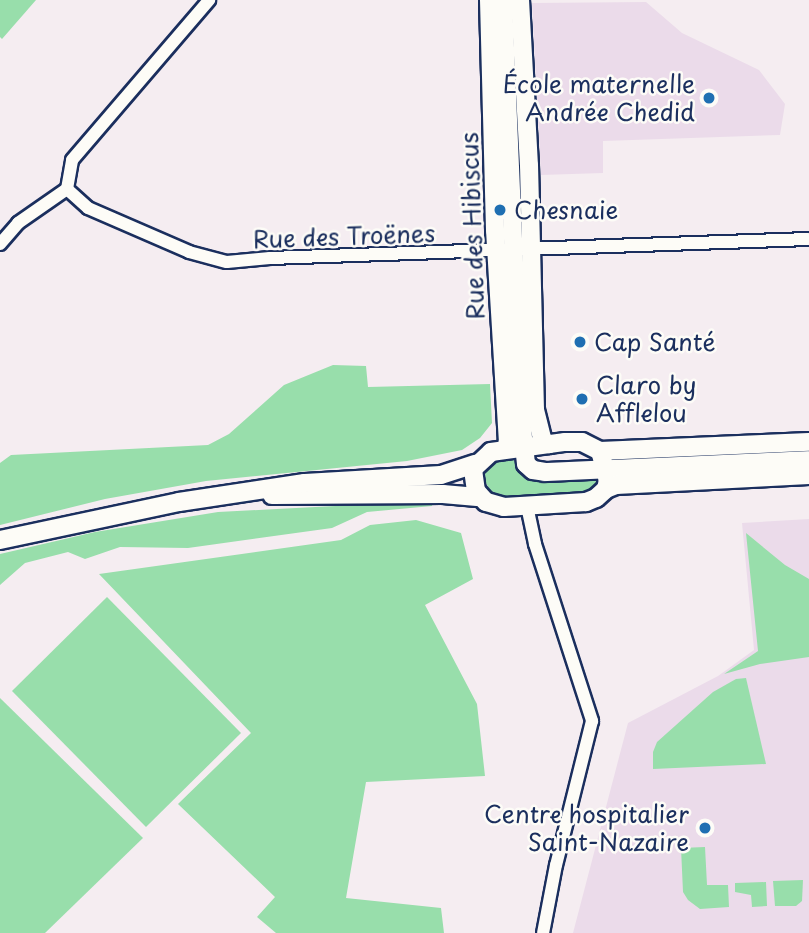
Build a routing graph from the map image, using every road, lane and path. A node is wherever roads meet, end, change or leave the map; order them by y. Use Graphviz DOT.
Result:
graph roads {
  1 [pos="209,0"];
  2 [pos="489,0"];
  3 [pos="503,0"];
  4 [pos="520,0"];
  5 [pos="67,189"];
  6 [pos="809,239"];
  7 [pos="0,244"];
  8 [pos="504,250"];
  9 [pos="532,250"];
  10 [pos="809,442"];
  11 [pos="549,444"];
  12 [pos="517,445"];
  13 [pos="600,451"];
  14 [pos="809,460"];
  15 [pos="475,464"];
  16 [pos="607,468"];
  17 [pos="809,475"];
  18 [pos="606,489"];
  19 [pos="234,493"];
  20 [pos="480,498"];
  21 [pos="527,506"];
  22 [pos="0,540"];
  23 [pos="543,933"];
  1 -- 5 [label="street"];
  2 -- 8 [label="main road, Rue des Hibiscus"];
  3 -- 8 [label="main road, Rue des Hibiscus"];
  4 -- 9 [label="main road"];
  5 -- 7 [label="street"];
  5 -- 8 [label="street, Rue des Troënes"];
  6 -- 9 [label="street, Rue des Troënes"];
  8 -- 9 [label="street, Rue des Troënes"];
  8 -- 12 [label="main road, Rue des Hibiscus"];
  9 -- 11 [label="main road"];
  10 -- 13 [label="main road"];
  11 -- 12 [label="main road"];
  11 -- 13 [label="main road"];
  12 -- 15 [label="main road"];
  12 -- 16 [label="main road"];
  13 -- 16 [label="main road"];
  14 -- 16 [label="main road"];
  15 -- 19 [label="main road"];
  15 -- 20 [label="main road"];
  16 -- 18 [label="main road"];
  17 -- 18 [label="main road"];
  18 -- 21 [label="main road"];
  19 -- 20 [label="main road"];
  19 -- 22 [label="main road"];
  20 -- 21 [label="main road"];
  21 -- 23 [label="street"];
}
